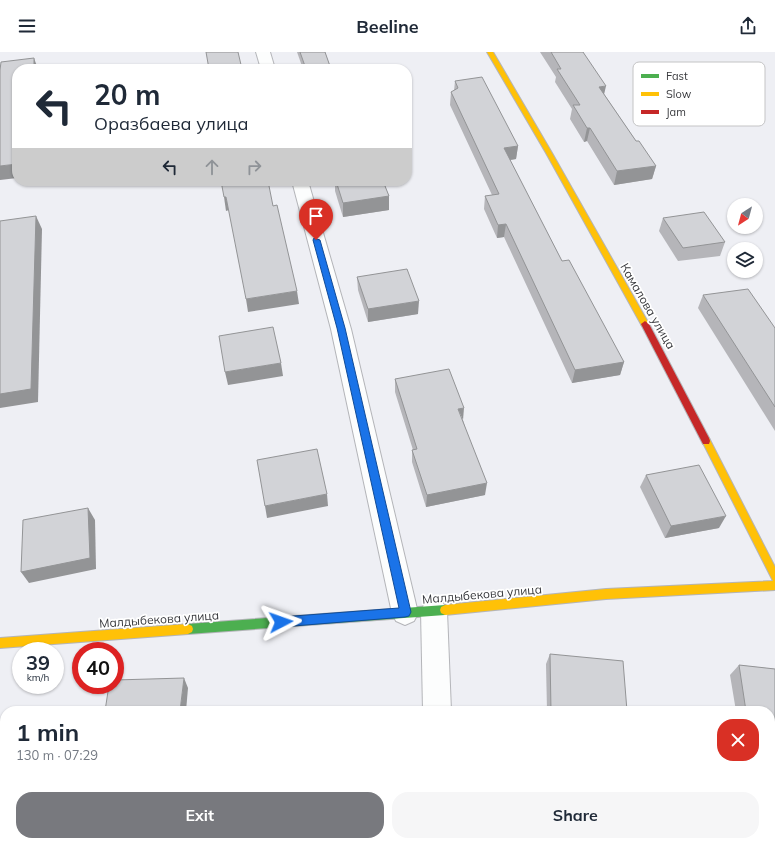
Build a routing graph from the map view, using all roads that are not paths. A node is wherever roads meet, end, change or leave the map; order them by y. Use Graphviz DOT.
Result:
graph roads {
  1 [pos="263,52"];
  2 [pos="490,52"];
  3 [pos="267,64"];
  4 [pos="301,186"];
  5 [pos="775,577"];
  6 [pos="775,585"];
  7 [pos="434,611"];
  8 [pos="405,612"];
  9 [pos="0,643"];
  10 [pos="437,706"];
  1 -- 3 [label="street"];
  2 -- 5 [label="street, Камалова улица"];
  4 -- 8 [label="street"];
  6 -- 7 [label="street, Малдыбекова улица"];
  7 -- 8 [label="street, Малдыбекова улица"];
  7 -- 10 [label="street"];
  8 -- 9 [label="street, Малдыбекова улица"];
}
